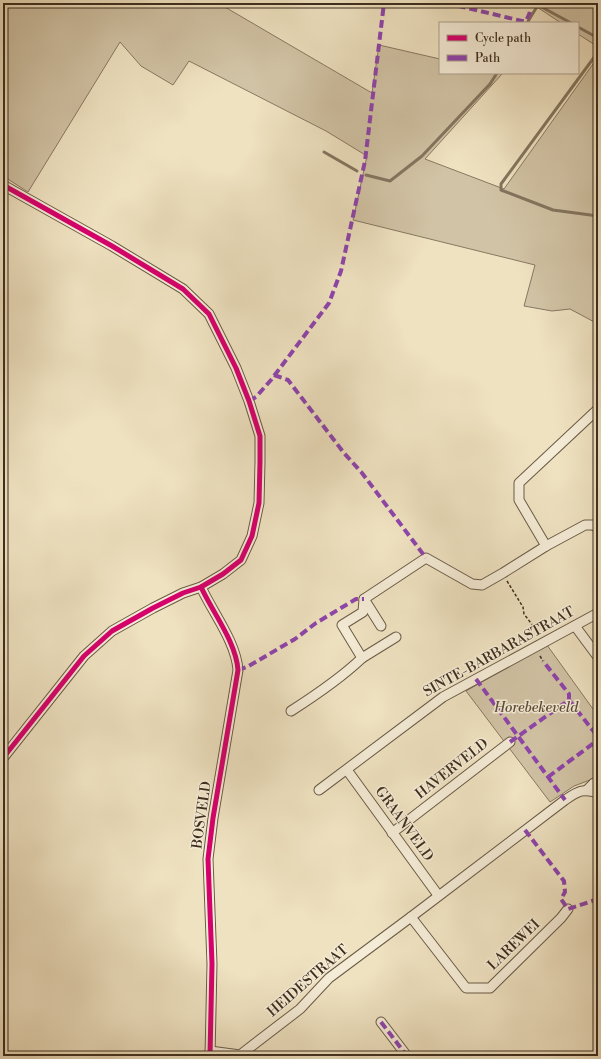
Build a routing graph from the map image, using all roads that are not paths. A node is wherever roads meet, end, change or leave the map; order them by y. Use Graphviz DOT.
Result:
graph roads {
  1 [pos="3,185"];
  2 [pos="598,409"];
  3 [pos="598,528"];
  4 [pos="546,546"];
  5 [pos="201,587"];
  6 [pos="364,599"];
  7 [pos="598,613"];
  8 [pos="381,626"];
  9 [pos="575,626"];
  10 [pos="396,637"];
  11 [pos="598,657"];
  12 [pos="362,658"];
  13 [pos="291,711"];
  14 [pos="510,742"];
  15 [pos="3,758"];
  16 [pos="347,770"];
  17 [pos="598,782"];
  18 [pos="319,790"];
  19 [pos="587,790"];
  20 [pos="598,793"];
  21 [pos="392,833"];
  22 [pos="438,895"];
  23 [pos="568,909"];
  24 [pos="411,917"];
  25 [pos="381,1022"];
  26 [pos="210,1054"];
  27 [pos="407,1056"];
  1 -- 5 [label="street"];
  2 -- 4 [label="street"];
  3 -- 4 [label="street"];
  4 -- 6 [label="street"];
  5 -- 15 [label="street"];
  5 -- 26 [label="street, BOSVELD"];
  6 -- 8 [label="street"];
  6 -- 12 [label="street"];
  7 -- 9 [label="street, SINTE-BARBARASTRAAT"];
  9 -- 11 [label="street"];
  9 -- 16 [label="street, SINTE-BARBARASTRAAT"];
  10 -- 12 [label="street"];
  12 -- 13 [label="street"];
  14 -- 21 [label="street, HAVERVELD"];
  16 -- 18 [label="street, SINTE-BARBARASTRAAT"];
  16 -- 21 [label="street, GRAANVELD"];
  17 -- 19 [label="street, HEIDESTRAAT"];
  19 -- 20 [label="street"];
  19 -- 22 [label="street, HEIDESTRAAT"];
  21 -- 22 [label="street, GRAANVELD"];
  22 -- 24 [label="street, HEIDESTRAAT"];
  23 -- 24 [label="street, LAREWEI"];
  24 -- 26 [label="street, HEIDESTRAAT"];
  25 -- 27 [label="street"];
}
